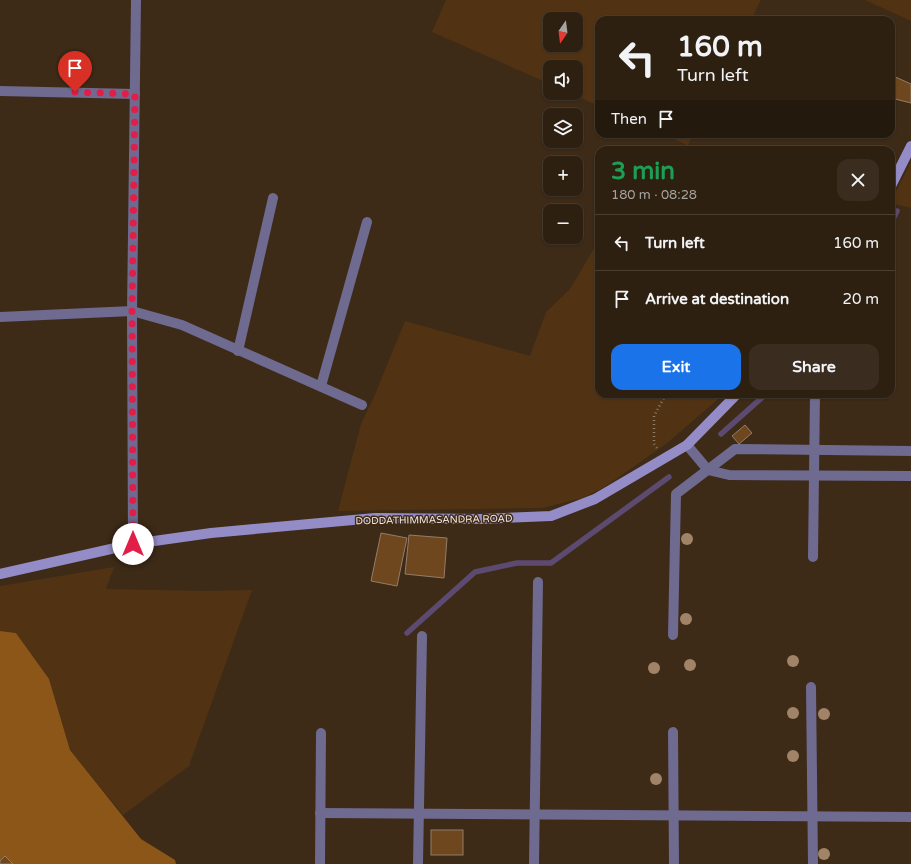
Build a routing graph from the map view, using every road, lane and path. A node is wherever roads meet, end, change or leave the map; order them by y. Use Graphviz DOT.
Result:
graph roads {
  1 [pos="136,0"];
  2 [pos="0,91"];
  3 [pos="135,94"];
  4 [pos="911,146"];
  5 [pos="895,178"];
  6 [pos="273,198"];
  7 [pos="367,222"];
  8 [pos="132,311"];
  9 [pos="0,317"];
  10 [pos="238,351"];
  11 [pos="321,386"];
  12 [pos="664,398"];
  13 [pos="733,398"];
  14 [pos="815,398"];
  15 [pos="362,405"];
  16 [pos="687,445"];
  17 [pos="815,450"];
  18 [pos="911,451"];
  19 [pos="663,458"];
  20 [pos="708,470"];
  21 [pos="815,475"];
  22 [pos="911,476"];
  23 [pos="133,544"];
  24 [pos="813,557"];
  25 [pos="0,574"];
  26 [pos="538,582"];
  27 [pos="673,635"];
  28 [pos="422,636"];
  29 [pos="811,687"];
  30 [pos="673,732"];
  31 [pos="321,733"];
  32 [pos="320,813"];
  33 [pos="419,814"];
  34 [pos="535,814"];
  35 [pos="674,815"];
  36 [pos="813,816"];
  37 [pos="911,817"];
  38 [pos="320,864"];
  39 [pos="418,864"];
  40 [pos="534,864"];
  41 [pos="674,864"];
  42 [pos="813,864"];
  1 -- 3 [label="street"];
  2 -- 3 [label="street"];
  3 -- 8 [label="street"];
  4 -- 5 [label="street"];
  6 -- 10 [label="street"];
  7 -- 11 [label="street"];
  8 -- 9 [label="street"];
  8 -- 10 [label="street"];
  8 -- 23 [label="street"];
  10 -- 11 [label="street"];
  11 -- 15 [label="street"];
  12 -- 19 [label="path"];
  13 -- 16 [label="street, DODDATHIMMASANDRA ROAD"];
  14 -- 17 [label="street"];
  16 -- 19 [label="street, DODDATHIMMASANDRA ROAD"];
  16 -- 20 [label="street"];
  17 -- 18 [label="street"];
  17 -- 20 [label="street"];
  17 -- 21 [label="street"];
  19 -- 23 [label="street, DODDATHIMMASANDRA ROAD"];
  20 -- 21 [label="street"];
  20 -- 27 [label="street"];
  21 -- 22 [label="street"];
  21 -- 24 [label="street"];
  23 -- 25 [label="street, DODDATHIMMASANDRA ROAD"];
  26 -- 34 [label="street"];
  28 -- 33 [label="street"];
  29 -- 36 [label="street"];
  30 -- 35 [label="street"];
  31 -- 32 [label="street"];
  32 -- 33 [label="street"];
  32 -- 38 [label="street"];
  33 -- 34 [label="street"];
  33 -- 39 [label="street"];
  34 -- 35 [label="street"];
  34 -- 40 [label="street"];
  35 -- 36 [label="street"];
  35 -- 41 [label="street"];
  36 -- 37 [label="street"];
  36 -- 42 [label="street"];
}
